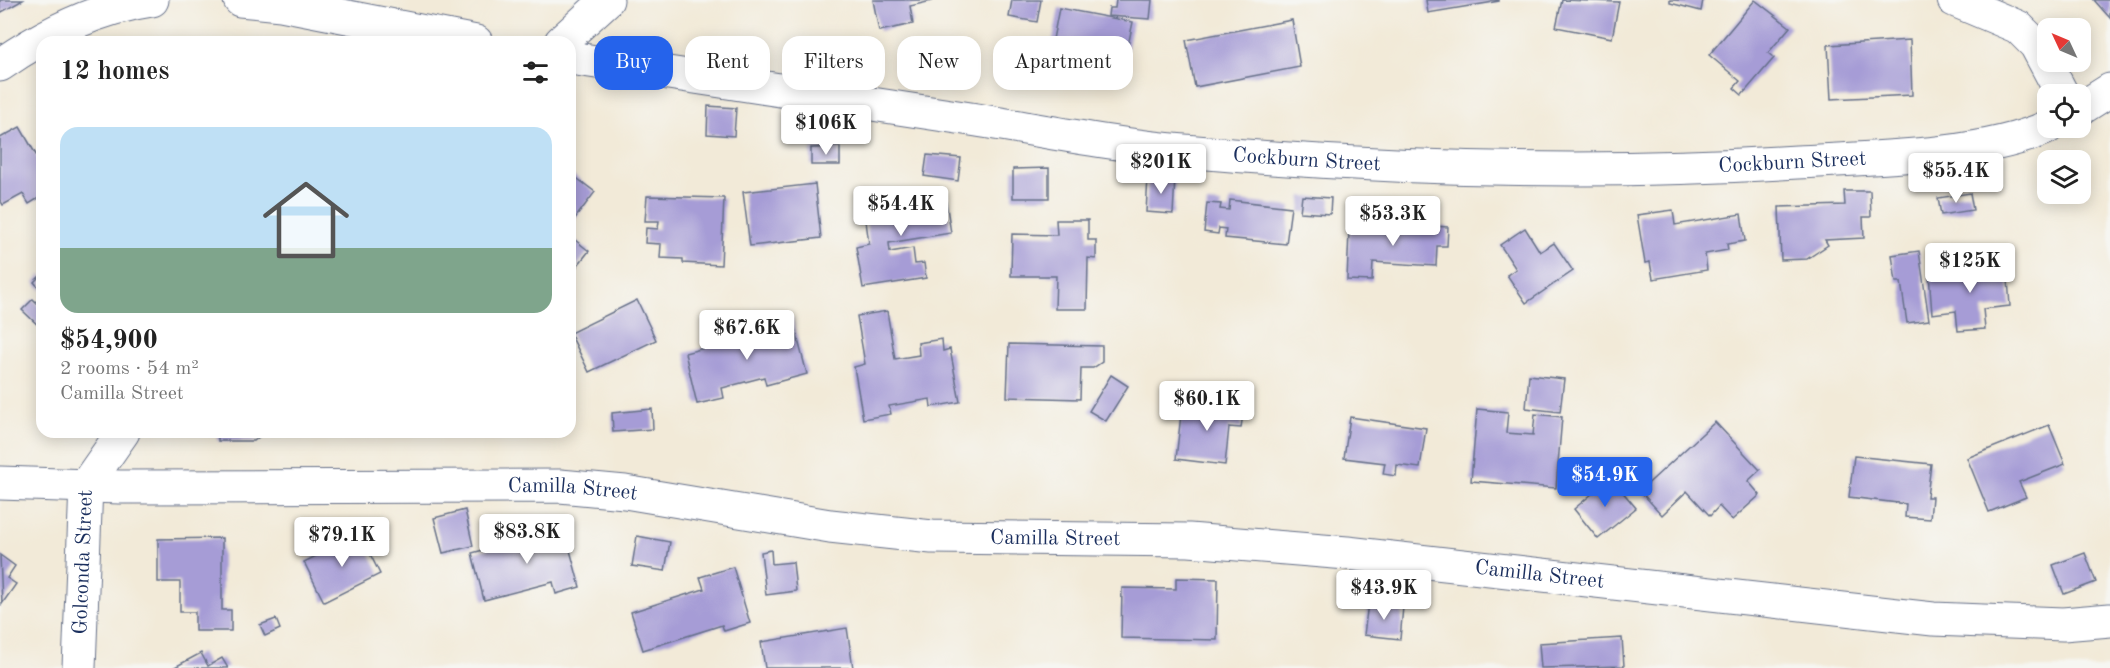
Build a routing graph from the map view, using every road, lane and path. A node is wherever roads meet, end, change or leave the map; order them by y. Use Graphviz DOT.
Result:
graph roads {
  1 [pos="152,0"];
  2 [pos="240,0"];
  3 [pos="607,0"];
  4 [pos="1954,0"];
  5 [pos="48,36"];
  6 [pos="445,36"];
  7 [pos="568,36"];
  8 [pos="36,42"];
  9 [pos="576,59"];
  10 [pos="0,65"];
  11 [pos="2057,84"];
  12 [pos="2110,90"];
  13 [pos="2091,102"];
  14 [pos="2037,132"];
  15 [pos="119,438"];
  16 [pos="0,483"];
  17 [pos="86,485"];
  18 [pos="2110,620"];
  19 [pos="79,668"];
  1 -- 5 [label="street"];
  2 -- 6 [label="street"];
  3 -- 7 [label="street"];
  4 -- 11 [label="street"];
  8 -- 10 [label="street"];
  9 -- 14 [label="street, Cockburn Street"];
  12 -- 13 [label="street"];
  15 -- 17 [label="street, Golconda Street"];
  16 -- 17 [label="street, Camilla Street"];
  17 -- 18 [label="street, Camilla Street"];
  17 -- 19 [label="street, Golconda Street"];
}
